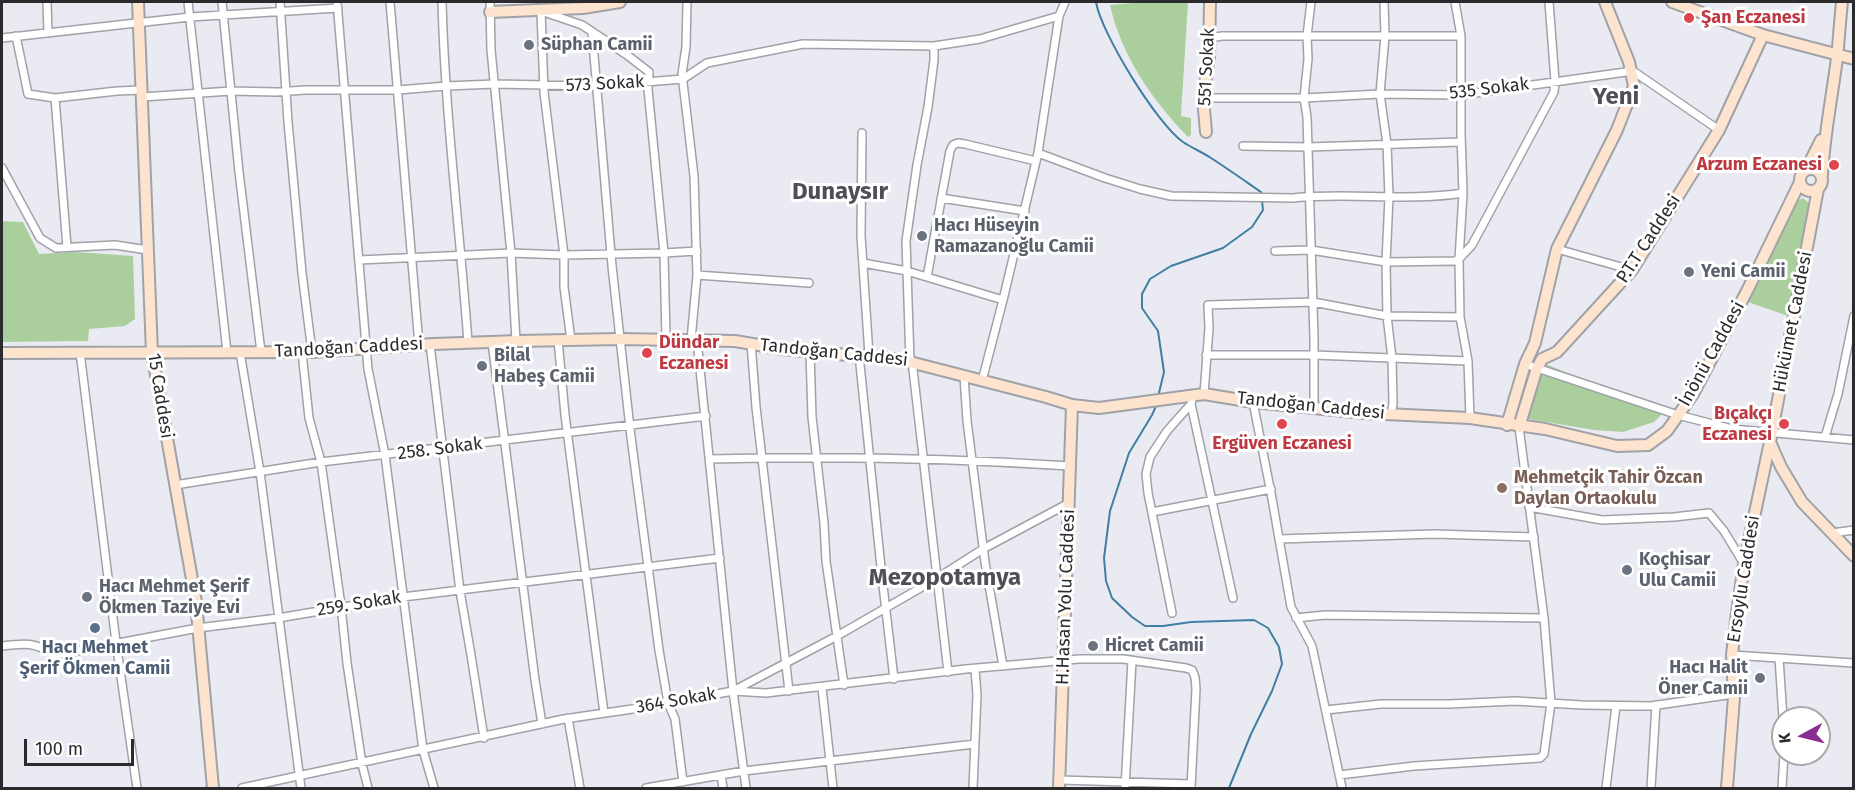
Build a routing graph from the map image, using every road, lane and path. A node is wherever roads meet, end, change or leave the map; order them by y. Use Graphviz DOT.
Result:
graph roads {
  1 [pos="46,2"];
  2 [pos="138,2"];
  3 [pos="188,2"];
  4 [pos="222,2"];
  5 [pos="279,2"];
  6 [pos="390,2"];
  7 [pos="442,2"];
  8 [pos="620,2"];
  9 [pos="687,2"];
  10 [pos="1065,2"];
  11 [pos="1210,2"];
  12 [pos="1311,2"];
  13 [pos="1384,2"];
  14 [pos="1455,2"];
  15 [pos="1549,2"];
  16 [pos="1605,2"];
  17 [pos="1672,2"];
  18 [pos="1842,2"];
  19 [pos="337,5"];
  20 [pos="539,6"];
  21 [pos="490,7"];
  22 [pos="280,10"];
  23 [pos="224,14"];
  24 [pos="1059,16"];
  25 [pos="190,17"];
  26 [pos="139,22"];
  27 [pos="592,32"];
  28 [pos="48,33"];
  29 [pos="1763,35"];
  30 [pos="16,36"];
  31 [pos="1307,36"];
  32 [pos="1385,36"];
  33 [pos="1461,36"];
  34 [pos="2,38"];
  35 [pos="1209,38"];
  36 [pos="934,46"];
  37 [pos="1837,55"];
  38 [pos="1854,59"];
  39 [pos="1633,71"];
  40 [pos="682,79"];
  41 [pos="1555,81"];
  42 [pos="648,82"];
  43 [pos="495,84"];
  44 [pos="446,86"];
  45 [pos="544,86"];
  46 [pos="596,86"];
  47 [pos="398,90"];
  48 [pos="231,91"];
  49 [pos="344,91"];
  50 [pos="286,92"];
  51 [pos="142,93"];
  52 [pos="198,93"];
  53 [pos="1380,94"];
  54 [pos="1461,95"];
  55 [pos="55,98"];
  56 [pos="1203,98"];
  57 [pos="1304,98"];
  58 [pos="1719,130"];
  59 [pos="1206,132"];
  60 [pos="862,133"];
  61 [pos="1824,134"];
  62 [pos="1461,142"];
  63 [pos="1387,144"];
  64 [pos="1243,146"];
  65 [pos="1308,147"];
  66 [pos="1037,157"];
  67 [pos="2,168"];
  68 [pos="1806,170"];
  69 [pos="1822,176"];
  70 [pos="1800,182"];
  71 [pos="1818,189"];
  72 [pos="1463,193"];
  73 [pos="1310,196"];
  74 [pos="1389,197"];
  75 [pos="941,198"];
  76 [pos="1025,211"];
  77 [pos="67,247"];
  78 [pos="1557,249"];
  79 [pos="148,250"];
  80 [pos="1311,250"];
  81 [pos="697,251"];
  82 [pos="1275,251"];
  83 [pos="511,253"];
  84 [pos="664,253"];
  85 [pos="611,254"];
  86 [pos="564,255"];
  87 [pos="462,256"];
  88 [pos="412,257"];
  89 [pos="358,260"];
  90 [pos="1459,260"];
  91 [pos="1386,262"];
  92 [pos="863,263"];
  93 [pos="1632,270"];
  94 [pos="907,271"];
  95 [pos="697,275"];
  96 [pos="927,277"];
  97 [pos="809,283"];
  98 [pos="1003,300"];
  99 [pos="1313,302"];
  100 [pos="1387,316"];
  101 [pos="1460,316"];
  102 [pos="1854,316"];
  103 [pos="619,339"];
  104 [pos="666,339"];
  105 [pos="558,340"];
  106 [pos="571,340"];
  107 [pos="694,340"];
  108 [pos="516,341"];
  109 [pos="492,342"];
  110 [pos="468,343"];
  111 [pos="751,343"];
  112 [pos="424,345"];
  113 [pos="367,349"];
  114 [pos="80,352"];
  115 [pos="227,352"];
  116 [pos="240,352"];
  117 [pos="261,352"];
  118 [pos="307,352"];
  119 [pos="810,352"];
  120 [pos="2,353"];
  121 [pos="152,353"];
  122 [pos="864,355"];
  123 [pos="1206,355"];
  124 [pos="1314,355"];
  125 [pos="1392,358"];
  126 [pos="911,361"];
  127 [pos="1468,361"];
  128 [pos="1525,364"];
  129 [pos="1537,368"];
  130 [pos="964,376"];
  131 [pos="982,381"];
  132 [pos="1196,398"];
  133 [pos="1253,402"];
  134 [pos="1072,405"];
  135 [pos="1314,408"];
  136 [pos="1391,414"];
  137 [pos="1678,415"];
  138 [pos="706,416"];
  139 [pos="1470,418"];
  140 [pos="629,424"];
  141 [pos="1507,425"];
  142 [pos="1519,427"];
  143 [pos="568,432"];
  144 [pos="1825,437"];
  145 [pos="1771,438"];
  146 [pos="1854,440"];
  147 [pos="505,441"];
  148 [pos="442,448"];
  149 [pos="385,455"];
  150 [pos="762,458"];
  151 [pos="710,459"];
  152 [pos="817,459"];
  153 [pos="869,459"];
  154 [pos="922,459"];
  155 [pos="972,460"];
  156 [pos="321,462"];
  157 [pos="1070,466"];
  158 [pos="260,472"];
  159 [pos="175,485"];
  160 [pos="1270,489"];
  161 [pos="1212,500"];
  162 [pos="1069,503"];
  163 [pos="1529,507"];
  164 [pos="1152,512"];
  165 [pos="1854,530"];
  166 [pos="1832,533"];
  167 [pos="1534,537"];
  168 [pos="1279,539"];
  169 [pos="983,549"];
  170 [pos="1854,556"];
  171 [pos="720,558"];
  172 [pos="1744,564"];
  173 [pos="648,567"];
  174 [pos="585,575"];
  175 [pos="936,579"];
  176 [pos="523,582"];
  177 [pos="459,591"];
  178 [pos="403,597"];
  179 [pos="1233,598"];
  180 [pos="341,606"];
  181 [pos="885,609"];
  182 [pos="1172,613"];
  183 [pos="278,618"];
  184 [pos="1296,618"];
  185 [pos="1544,618"];
  186 [pos="198,628"];
  187 [pos="837,636"];
  188 [pos="116,642"];
  189 [pos="2,646"];
  190 [pos="1732,655"];
  191 [pos="1779,658"];
  192 [pos="1064,661"];
  193 [pos="1131,661"];
  194 [pos="786,662"];
  195 [pos="1854,663"];
  196 [pos="1003,666"];
  197 [pos="975,669"];
  198 [pos="948,672"];
  199 [pos="894,679"];
  200 [pos="844,685"];
  201 [pos="822,688"];
  202 [pos="734,691"];
  203 [pos="789,691"];
  204 [pos="1734,694"];
  205 [pos="668,703"];
  206 [pos="1551,703"];
  207 [pos="1656,705"];
  208 [pos="1616,706"];
  209 [pos="1782,706"];
  210 [pos="1326,710"];
  211 [pos="604,713"];
  212 [pos="568,718"];
  213 [pos="542,724"];
  214 [pos="484,738"];
  215 [pos="975,744"];
  216 [pos="423,750"];
  217 [pos="831,762"];
  218 [pos="362,764"];
  219 [pos="1783,766"];
  220 [pos="744,771"];
  221 [pos="721,775"];
  222 [pos="1339,775"];
  223 [pos="298,777"];
  224 [pos="683,782"];
  225 [pos="1059,784"];
  226 [pos="1126,785"];
  227 [pos="1191,786"];
  228 [pos="661,787"];
  229 [pos="137,789"];
  230 [pos="213,789"];
  231 [pos="242,789"];
  232 [pos="301,789"];
  233 [pos="368,789"];
  234 [pos="434,789"];
  235 [pos="580,789"];
  236 [pos="646,789"];
  237 [pos="723,789"];
  238 [pos="746,789"];
  239 [pos="834,789"];
  240 [pos="973,789"];
  241 [pos="1342,789"];
  242 [pos="1606,789"];
  243 [pos="1651,789"];
  244 [pos="1727,789"];
  245 [pos="1782,789"];
  1 -- 28 [label="street"];
  2 -- 26 [label="street, 15 Caddesi"];
  3 -- 25 [label="street"];
  4 -- 23 [label="street"];
  5 -- 22 [label="street"];
  6 -- 47 [label="street"];
  7 -- 44 [label="street"];
  8 -- 20 [label="street"];
  9 -- 40 [label="street"];
  10 -- 24 [label="street"];
  11 -- 35 [label="street, 551 Sokak"];
  12 -- 31 [label="street"];
  13 -- 32 [label="street"];
  14 -- 33 [label="street"];
  15 -- 41 [label="street"];
  16 -- 39 [label="street"];
  17 -- 29 [label="street"];
  18 -- 37 [label="street"];
  19 -- 22 [label="street"];
  19 -- 49 [label="street"];
  20 -- 21 [label="street"];
  20 -- 27 [label="street"];
  20 -- 45 [label="street"];
  21 -- 43 [label="street"];
  22 -- 23 [label="street"];
  22 -- 50 [label="street"];
  23 -- 25 [label="street"];
  23 -- 48 [label="street"];
  24 -- 36 [label="street, 573 Sokak"];
  24 -- 66 [label="street"];
  25 -- 26 [label="street"];
  25 -- 52 [label="street"];
  26 -- 28 [label="street"];
  26 -- 51 [label="street, 15 Caddesi"];
  27 -- 42 [label="street"];
  27 -- 46 [label="street"];
  28 -- 30 [label="street"];
  29 -- 37 [label="street"];
  29 -- 58 [label="street, P.T.T Caddesi"];
  30 -- 34 [label="street"];
  30 -- 55 [label="street"];
  31 -- 32 [label="street"];
  31 -- 35 [label="street"];
  31 -- 57 [label="street"];
  32 -- 33 [label="street"];
  32 -- 53 [label="street"];
  33 -- 54 [label="street"];
  35 -- 56 [label="street, 551 Sokak"];
  36 -- 40 [label="street, 573 Sokak"];
  36 -- 94 [label="street"];
  37 -- 38 [label="street"];
  37 -- 61 [label="street"];
  39 -- 41 [label="street, 535 Sokak"];
  39 -- 58 [label="street"];
  39 -- 78 [label="street"];
  40 -- 42 [label="street, 573 Sokak"];
  40 -- 81 [label="street"];
  41 -- 54 [label="street, 535 Sokak"];
  41 -- 90 [label="street"];
  42 -- 46 [label="street, 573 Sokak"];
  42 -- 84 [label="street"];
  43 -- 44 [label="street, 573 Sokak"];
  43 -- 45 [label="street, 573 Sokak"];
  43 -- 83 [label="street"];
  44 -- 47 [label="street, 573 Sokak"];
  44 -- 87 [label="street"];
  45 -- 46 [label="street, 573 Sokak"];
  45 -- 86 [label="street"];
  46 -- 85 [label="street"];
  47 -- 49 [label="street, 573 Sokak"];
  47 -- 88 [label="street"];
  48 -- 50 [label="street, 573 Sokak"];
  48 -- 52 [label="street, 573 Sokak"];
  48 -- 117 [label="street"];
  49 -- 50 [label="street, 573 Sokak"];
  49 -- 89 [label="street"];
  50 -- 118 [label="street"];
  51 -- 52 [label="street, 573 Sokak"];
  51 -- 55 [label="street, 573 Sokak"];
  51 -- 79 [label="street, 15 Caddesi"];
  52 -- 115 [label="street"];
  53 -- 54 [label="street, 535 Sokak"];
  53 -- 57 [label="street, 535 Sokak"];
  53 -- 63 [label="street"];
  54 -- 62 [label="street"];
  55 -- 77 [label="street"];
  56 -- 57 [label="street, 535 Sokak"];
  56 -- 59 [label="street, 551 Sokak"];
  57 -- 65 [label="street"];
  58 -- 93 [label="street, P.T.T Caddesi"];
  60 -- 92 [label="street"];
  61 -- 68 [label="street"];
  61 -- 69 [label="street"];
  62 -- 63 [label="street"];
  62 -- 72 [label="street"];
  63 -- 65 [label="street"];
  63 -- 74 [label="street"];
  64 -- 65 [label="street"];
  65 -- 73 [label="street"];
  66 -- 73 [label="street"];
  66 -- 75 [label="street"];
  66 -- 76 [label="street"];
  67 -- 77 [label="street"];
  68 -- 69 [label="street"];
  68 -- 70 [label="street"];
  69 -- 71 [label="street"];
  70 -- 71 [label="street"];
  70 -- 137 [label="street, İnönü Caddesi"];
  71 -- 145 [label="street, Hükümet Caddesi"];
  72 -- 74 [label="street"];
  72 -- 90 [label="street"];
  73 -- 74 [label="street"];
  73 -- 80 [label="street"];
  74 -- 91 [label="street"];
  75 -- 76 [label="street"];
  75 -- 96 [label="street"];
  76 -- 98 [label="street"];
  77 -- 79 [label="street"];
  78 -- 93 [label="street"];
  78 -- 128 [label="street"];
  79 -- 121 [label="street, 15 Caddesi"];
  80 -- 82 [label="street"];
  80 -- 91 [label="street"];
  80 -- 99 [label="street"];
  81 -- 84 [label="street"];
  81 -- 95 [label="street"];
  83 -- 86 [label="street"];
  83 -- 87 [label="street"];
  83 -- 108 [label="street"];
  84 -- 85 [label="street"];
  84 -- 104 [label="street"];
  85 -- 86 [label="street"];
  85 -- 103 [label="street"];
  86 -- 106 [label="street"];
  87 -- 88 [label="street"];
  87 -- 110 [label="street"];
  88 -- 89 [label="street"];
  88 -- 112 [label="street"];
  89 -- 113 [label="street"];
  90 -- 91 [label="street"];
  90 -- 101 [label="street"];
  91 -- 100 [label="street"];
  92 -- 94 [label="street"];
  92 -- 122 [label="street"];
  93 -- 129 [label="street, P.T.T Caddesi"];
  94 -- 96 [label="street"];
  94 -- 126 [label="street"];
  95 -- 97 [label="street"];
  95 -- 107 [label="street"];
  96 -- 98 [label="street"];
  98 -- 131 [label="street"];
  99 -- 100 [label="street"];
  99 -- 123 [label="street"];
  99 -- 124 [label="street"];
  100 -- 101 [label="street"];
  100 -- 125 [label="street"];
  101 -- 127 [label="street"];
  102 -- 144 [label="street"];
  103 -- 104 [label="street, Tandoğan Caddesi"];
  103 -- 106 [label="street, Tandoğan Caddesi"];
  103 -- 140 [label="street"];
  104 -- 107 [label="street, Tandoğan Caddesi"];
  105 -- 106 [label="street, Tandoğan Caddesi"];
  105 -- 108 [label="street, Tandoğan Caddesi"];
  105 -- 143 [label="street"];
  107 -- 111 [label="street, Tandoğan Caddesi"];
  107 -- 138 [label="street"];
  108 -- 109 [label="street, Tandoğan Caddesi"];
  109 -- 110 [label="street, Tandoğan Caddesi"];
  109 -- 147 [label="street"];
  110 -- 112 [label="street, Tandoğan Caddesi"];
  111 -- 119 [label="street, Tandoğan Caddesi"];
  111 -- 150 [label="street"];
  112 -- 113 [label="street, Tandoğan Caddesi"];
  112 -- 148 [label="street"];
  113 -- 118 [label="street, Tandoğan Caddesi"];
  113 -- 149 [label="street"];
  114 -- 120 [label="street, Tandoğan Caddesi"];
  114 -- 121 [label="street, Tandoğan Caddesi"];
  114 -- 188 [label="street"];
  115 -- 116 [label="street, Tandoğan Caddesi"];
  115 -- 121 [label="street, Tandoğan Caddesi"];
  116 -- 117 [label="street, Tandoğan Caddesi"];
  116 -- 158 [label="street"];
  117 -- 118 [label="street, Tandoğan Caddesi"];
  118 -- 156 [label="street"];
  119 -- 122 [label="street, Tandoğan Caddesi"];
  119 -- 152 [label="street"];
  121 -- 159 [label="street, 15 Caddesi"];
  122 -- 126 [label="street, Tandoğan Caddesi"];
  122 -- 153 [label="street"];
  123 -- 124 [label="street"];
  123 -- 132 [label="street"];
  124 -- 125 [label="street"];
  124 -- 135 [label="street"];
  125 -- 127 [label="street"];
  125 -- 136 [label="street"];
  126 -- 130 [label="street, Tandoğan Caddesi"];
  126 -- 154 [label="street"];
  127 -- 139 [label="street"];
  128 -- 129 [label="street"];
  128 -- 141 [label="street"];
  129 -- 137 [label="street"];
  129 -- 142 [label="street"];
  130 -- 131 [label="street, Tandoğan Caddesi"];
  130 -- 155 [label="street"];
  131 -- 134 [label="street, Tandoğan Caddesi"];
  132 -- 133 [label="street, Tandoğan Caddesi"];
  132 -- 134 [label="street, Tandoğan Caddesi"];
  132 -- 161 [label="street"];
  132 -- 164 [label="street"];
  133 -- 135 [label="street, Tandoğan Caddesi"];
  133 -- 160 [label="street"];
  134 -- 157 [label="street, H.Hasan Yolu Caddesi"];
  135 -- 136 [label="street, Tandoğan Caddesi"];
  136 -- 139 [label="street, Tandoğan Caddesi"];
  137 -- 142 [label="street, Tandoğan Caddesi"];
  137 -- 145 [label="street"];
  138 -- 140 [label="street, 258. Sokak"];
  138 -- 151 [label="street"];
  139 -- 141 [label="street, Tandoğan Caddesi"];
  140 -- 143 [label="street, 258. Sokak"];
  140 -- 173 [label="street"];
  141 -- 142 [label="street, Tandoğan Caddesi"];
  142 -- 163 [label="street"];
  143 -- 147 [label="street, 258. Sokak"];
  143 -- 174 [label="street"];
  144 -- 145 [label="street"];
  144 -- 146 [label="street"];
  145 -- 166 [label="street"];
  145 -- 172 [label="street, Ersoylu Caddesi"];
  147 -- 148 [label="street, 258. Sokak"];
  147 -- 176 [label="street"];
  148 -- 149 [label="street, 258. Sokak"];
  148 -- 177 [label="street"];
  149 -- 156 [label="street, 258. Sokak"];
  149 -- 178 [label="street"];
  150 -- 151 [label="street"];
  150 -- 152 [label="street"];
  150 -- 194 [label="street"];
  151 -- 171 [label="street"];
  152 -- 153 [label="street"];
  152 -- 187 [label="street"];
  153 -- 154 [label="street"];
  153 -- 181 [label="street"];
  154 -- 155 [label="street"];
  154 -- 175 [label="street"];
  155 -- 157 [label="street"];
  155 -- 169 [label="street"];
  156 -- 158 [label="street, 258. Sokak"];
  156 -- 180 [label="street"];
  157 -- 162 [label="street, H.Hasan Yolu Caddesi"];
  158 -- 159 [label="street, 258. Sokak"];
  158 -- 183 [label="street"];
  159 -- 186 [label="street, 15 Caddesi"];
  160 -- 161 [label="street"];
  160 -- 168 [label="street"];
  161 -- 164 [label="street"];
  161 -- 179 [label="street"];
  162 -- 169 [label="street, 364 Sokak"];
  162 -- 192 [label="street, H.Hasan Yolu Caddesi"];
  163 -- 167 [label="street"];
  163 -- 172 [label="street"];
  164 -- 182 [label="street"];
  165 -- 166 [label="street"];
  166 -- 170 [label="street"];
  167 -- 168 [label="street"];
  167 -- 185 [label="street"];
  168 -- 184 [label="street"];
  169 -- 175 [label="street, 364 Sokak"];
  169 -- 196 [label="street"];
  171 -- 173 [label="street, 259. Sokak"];
  171 -- 202 [label="street"];
  172 -- 190 [label="street, Ersoylu Caddesi"];
  173 -- 174 [label="street, 259. Sokak"];
  173 -- 205 [label="street"];
  174 -- 176 [label="street, 259. Sokak"];
  174 -- 211 [label="street"];
  175 -- 181 [label="street, 364 Sokak"];
  175 -- 198 [label="street"];
  176 -- 177 [label="street, 259. Sokak"];
  176 -- 213 [label="street"];
  177 -- 178 [label="street, 259. Sokak"];
  177 -- 214 [label="street"];
  178 -- 180 [label="street, 259. Sokak"];
  178 -- 216 [label="street"];
  180 -- 183 [label="street, 259. Sokak"];
  180 -- 218 [label="street"];
  181 -- 187 [label="street, 364 Sokak"];
  181 -- 199 [label="street"];
  183 -- 186 [label="street, 259. Sokak"];
  183 -- 223 [label="street"];
  184 -- 185 [label="street"];
  184 -- 210 [label="street"];
  185 -- 206 [label="street"];
  186 -- 188 [label="street, 259. Sokak"];
  186 -- 230 [label="street, 15 Caddesi"];
  187 -- 194 [label="street, 364 Sokak"];
  187 -- 200 [label="street"];
  188 -- 189 [label="street, 259. Sokak"];
  188 -- 229 [label="street"];
  190 -- 191 [label="street"];
  190 -- 204 [label="street, Ersoylu Caddesi"];
  191 -- 195 [label="street"];
  191 -- 209 [label="street"];
  192 -- 193 [label="street"];
  192 -- 196 [label="street"];
  192 -- 225 [label="street, H.Hasan Yolu Caddesi"];
  193 -- 226 [label="street"];
  193 -- 227 [label="street"];
  194 -- 202 [label="street, 364 Sokak"];
  194 -- 203 [label="street"];
  196 -- 197 [label="street"];
  197 -- 198 [label="street"];
  197 -- 215 [label="street"];
  198 -- 199 [label="street"];
  199 -- 200 [label="street"];
  200 -- 201 [label="street"];
  201 -- 203 [label="street"];
  201 -- 217 [label="street"];
  202 -- 203 [label="street"];
  202 -- 205 [label="street, 364 Sokak"];
  202 -- 220 [label="street"];
  204 -- 207 [label="street"];
  204 -- 244 [label="street, Ersoylu Caddesi"];
  205 -- 211 [label="street, 364 Sokak"];
  205 -- 224 [label="street"];
  206 -- 208 [label="street"];
  206 -- 210 [label="street"];
  206 -- 222 [label="street"];
  207 -- 208 [label="street"];
  207 -- 243 [label="street"];
  208 -- 242 [label="street"];
  210 -- 222 [label="street"];
  211 -- 212 [label="street, 364 Sokak"];
  212 -- 213 [label="street, 364 Sokak"];
  212 -- 235 [label="street"];
  213 -- 214 [label="street, 364 Sokak"];
  214 -- 216 [label="street, 364 Sokak"];
  215 -- 217 [label="street"];
  215 -- 240 [label="street"];
  216 -- 218 [label="street, 364 Sokak"];
  216 -- 234 [label="street"];
  217 -- 220 [label="street"];
  217 -- 239 [label="street"];
  218 -- 223 [label="street, 364 Sokak"];
  218 -- 233 [label="street"];
  219 -- 245 [label="street"];
  220 -- 221 [label="street"];
  220 -- 238 [label="street"];
  221 -- 224 [label="street"];
  221 -- 237 [label="street"];
  222 -- 241 [label="street"];
  223 -- 231 [label="street, 364 Sokak"];
  223 -- 232 [label="street"];
  224 -- 228 [label="street"];
  225 -- 226 [label="street"];
  226 -- 227 [label="street"];
  228 -- 236 [label="street"];
}
